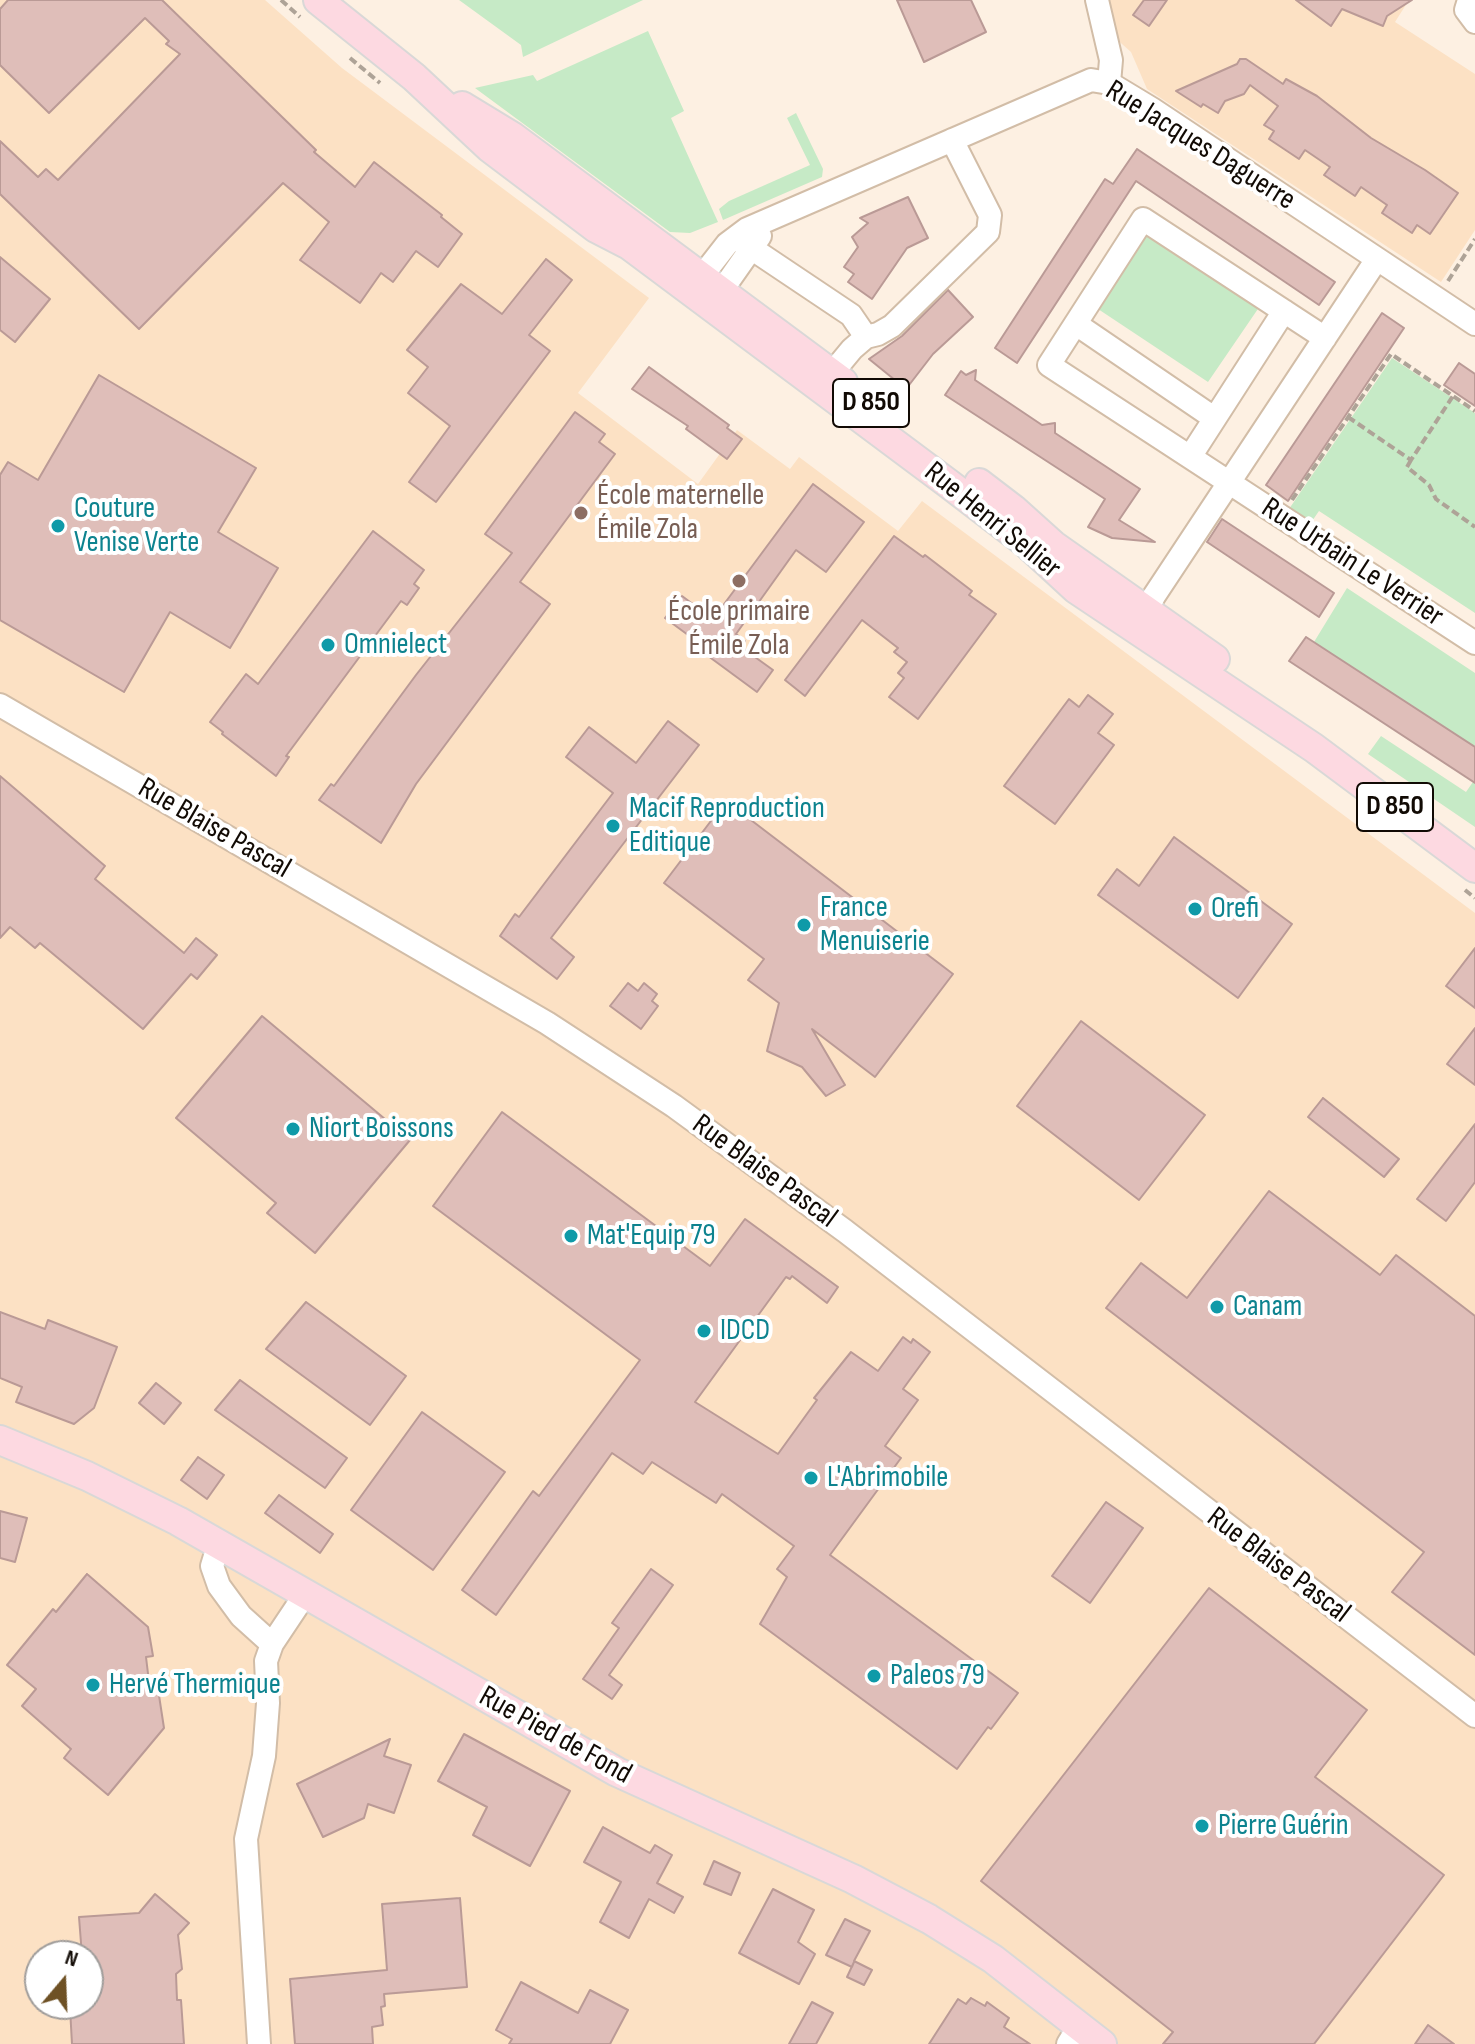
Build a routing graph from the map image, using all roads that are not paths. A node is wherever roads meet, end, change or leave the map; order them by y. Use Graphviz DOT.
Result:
graph roads {
  1 [pos="318,0"];
  2 [pos="1097,0"];
  3 [pos="1469,0"];
  4 [pos="1475,22"];
  5 [pos="1109,83"];
  6 [pos="952,140"];
  7 [pos="777,219"];
  8 [pos="751,248"];
  9 [pos="1377,259"];
  10 [pos="706,291"];
  11 [pos="1284,311"];
  12 [pos="1076,324"];
  13 [pos="1475,324"];
  14 [pos="866,337"];
  15 [pos="1325,338"];
  16 [pos="826,380"];
  17 [pos="1214,418"];
  18 [pos="1190,457"];
  19 [pos="1229,483"];
  20 [pos="1146,612"];
  21 [pos="1475,643"];
  22 [pos="0,705"];
  23 [pos="1314,748"];
  24 [pos="1473,863"];
  25 [pos="0,1440"];
  26 [pos="219,1543"];
  27 [pos="306,1593"];
  28 [pos="272,1644"];
  29 [pos="1475,1716"];
  30 [pos="1073,2035"];
  31 [pos="259,2044"];
  32 [pos="1102,2044"];
  1 -- 10 [label="main road, Rue Henri Sellier / D 850"];
  2 -- 5 [label="street"];
  3 -- 4 [label="street"];
  5 -- 6 [label="street, Rue Jacques Daguerre"];
  5 -- 9 [label="street, Rue Jacques Daguerre"];
  6 -- 7 [label="street, Rue Jacques Daguerre"];
  6 -- 14 [label="street"];
  7 -- 8 [label="street, Rue Jacques Daguerre"];
  7 -- 10 [label="street, Rue Jacques Daguerre"];
  8 -- 10 [label="street, Rue Jacques Daguerre"];
  8 -- 14 [label="street"];
  9 -- 13 [label="street, Rue Jacques Daguerre"];
  9 -- 15 [label="street"];
  10 -- 16 [label="main road, Rue Henri Sellier / D 850"];
  11 -- 12 [label="street"];
  11 -- 15 [label="street"];
  11 -- 17 [label="street"];
  12 -- 17 [label="street"];
  12 -- 18 [label="street, Rue Urbain Le Verrier"];
  14 -- 16 [label="street"];
  15 -- 19 [label="street"];
  16 -- 20 [label="main road, Rue Henri Sellier / D 850"];
  16 -- 23 [label="main road, Rue Henri Sellier / D 850"];
  17 -- 18 [label="street"];
  18 -- 19 [label="street, Rue Urbain Le Verrier"];
  19 -- 20 [label="street"];
  19 -- 21 [label="street, Rue Urbain Le Verrier"];
  20 -- 23 [label="main road, Rue Henri Sellier / D 850"];
  22 -- 29 [label="street, Rue Blaise Pascal"];
  23 -- 24 [label="main road, Rue Henri Sellier / D 850"];
  25 -- 26 [label="main road, Rue Pied de Fond"];
  26 -- 27 [label="main road, Rue Pied de Fond"];
  26 -- 28 [label="street"];
  27 -- 28 [label="street"];
  27 -- 30 [label="main road, Rue Pied de Fond"];
  28 -- 31 [label="street"];
  30 -- 32 [label="main road, Rue Pied de Fond"];
}
